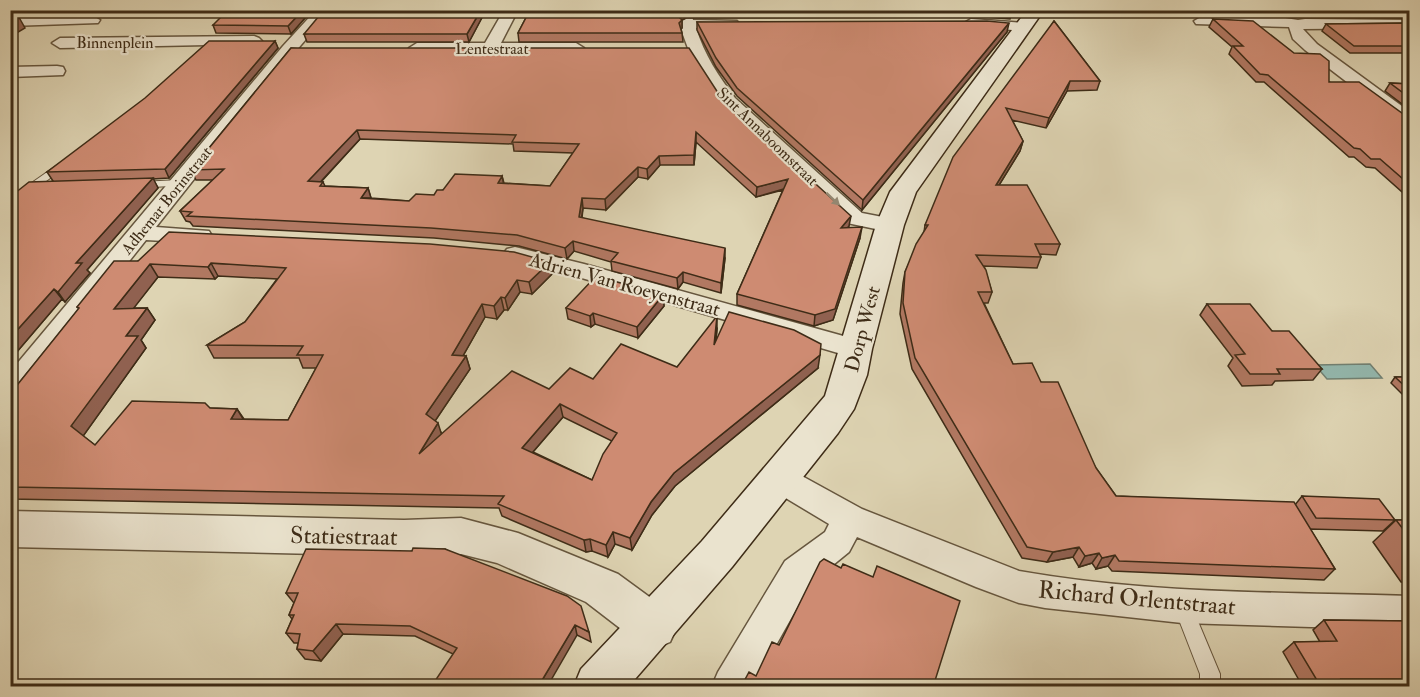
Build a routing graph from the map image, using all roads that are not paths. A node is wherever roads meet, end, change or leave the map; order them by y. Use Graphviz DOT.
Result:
graph roads {
  1 [pos="324,10"];
  2 [pos="511,10"];
  3 [pos="685,17"];
  4 [pos="1030,18"];
  5 [pos="1201,21"];
  6 [pos="10,22"];
  7 [pos="950,23"];
  8 [pos="744,24"];
  9 [pos="1410,24"];
  10 [pos="1298,25"];
  11 [pos="210,40"];
  12 [pos="288,44"];
  13 [pos="491,47"];
  14 [pos="396,48"];
  15 [pos="587,48"];
  16 [pos="187,61"];
  17 [pos="57,71"];
  18 [pos="10,72"];
  19 [pos="1410,121"];
  20 [pos="69,159"];
  21 [pos="180,183"];
  22 [pos="123,185"];
  23 [pos="32,187"];
  24 [pos="54,187"];
  25 [pos="10,204"];
  26 [pos="890,225"];
  27 [pos="140,233"];
  28 [pos="222,237"];
  29 [pos="497,252"];
  30 [pos="855,349"];
  31 [pos="10,392"];
  32 [pos="780,479"];
  33 [pos="850,519"];
  34 [pos="10,529"];
  35 [pos="1182,606"];
  36 [pos="1410,613"];
  37 [pos="654,627"];
  38 [pos="598,687"];
  39 [pos="732,687"];
  40 [pos="1209,687"];
  1 -- 12 [label="street, Adhemar Borinstraat"];
  2 -- 13 [label="street"];
  3 -- 8 [label="street"];
  3 -- 26 [label="street, Sint Annaboomstraat, one-way"];
  4 -- 7 [label="street"];
  4 -- 26 [label="main road, Dorp West"];
  5 -- 10 [label="street"];
  6 -- 11 [label="street, Binnenplein"];
  9 -- 10 [label="street"];
  10 -- 19 [label="street"];
  11 -- 12 [label="street, Binnenplein"];
  11 -- 16 [label="street"];
  12 -- 21 [label="street, Adhemar Borinstraat"];
  13 -- 14 [label="street, Lentestraat"];
  13 -- 15 [label="street, Lentestraat"];
  17 -- 18 [label="street"];
  20 -- 23 [label="lane"];
  21 -- 22 [label="lane"];
  21 -- 27 [label="street, Adhemar Borinstraat"];
  23 -- 24 [label="lane"];
  23 -- 25 [label="lane"];
  26 -- 30 [label="main road, Dorp West"];
  27 -- 28 [label="street"];
  27 -- 31 [label="street, Adhemar Borinstraat"];
  29 -- 30 [label="street, Adrien Van Roeyenstraat"];
  30 -- 32 [label="main road, Dorp West"];
  32 -- 33 [label="street, Richard Orlentstraat"];
  32 -- 37 [label="main road, Dorp West"];
  33 -- 35 [label="street, Richard Orlentstraat"];
  33 -- 39 [label="street"];
  34 -- 37 [label="main road, Statiestraat"];
  35 -- 36 [label="street, Richard Orlentstraat"];
  35 -- 40 [label="lane"];
  37 -- 38 [label="main road, Dorp West"];
}
